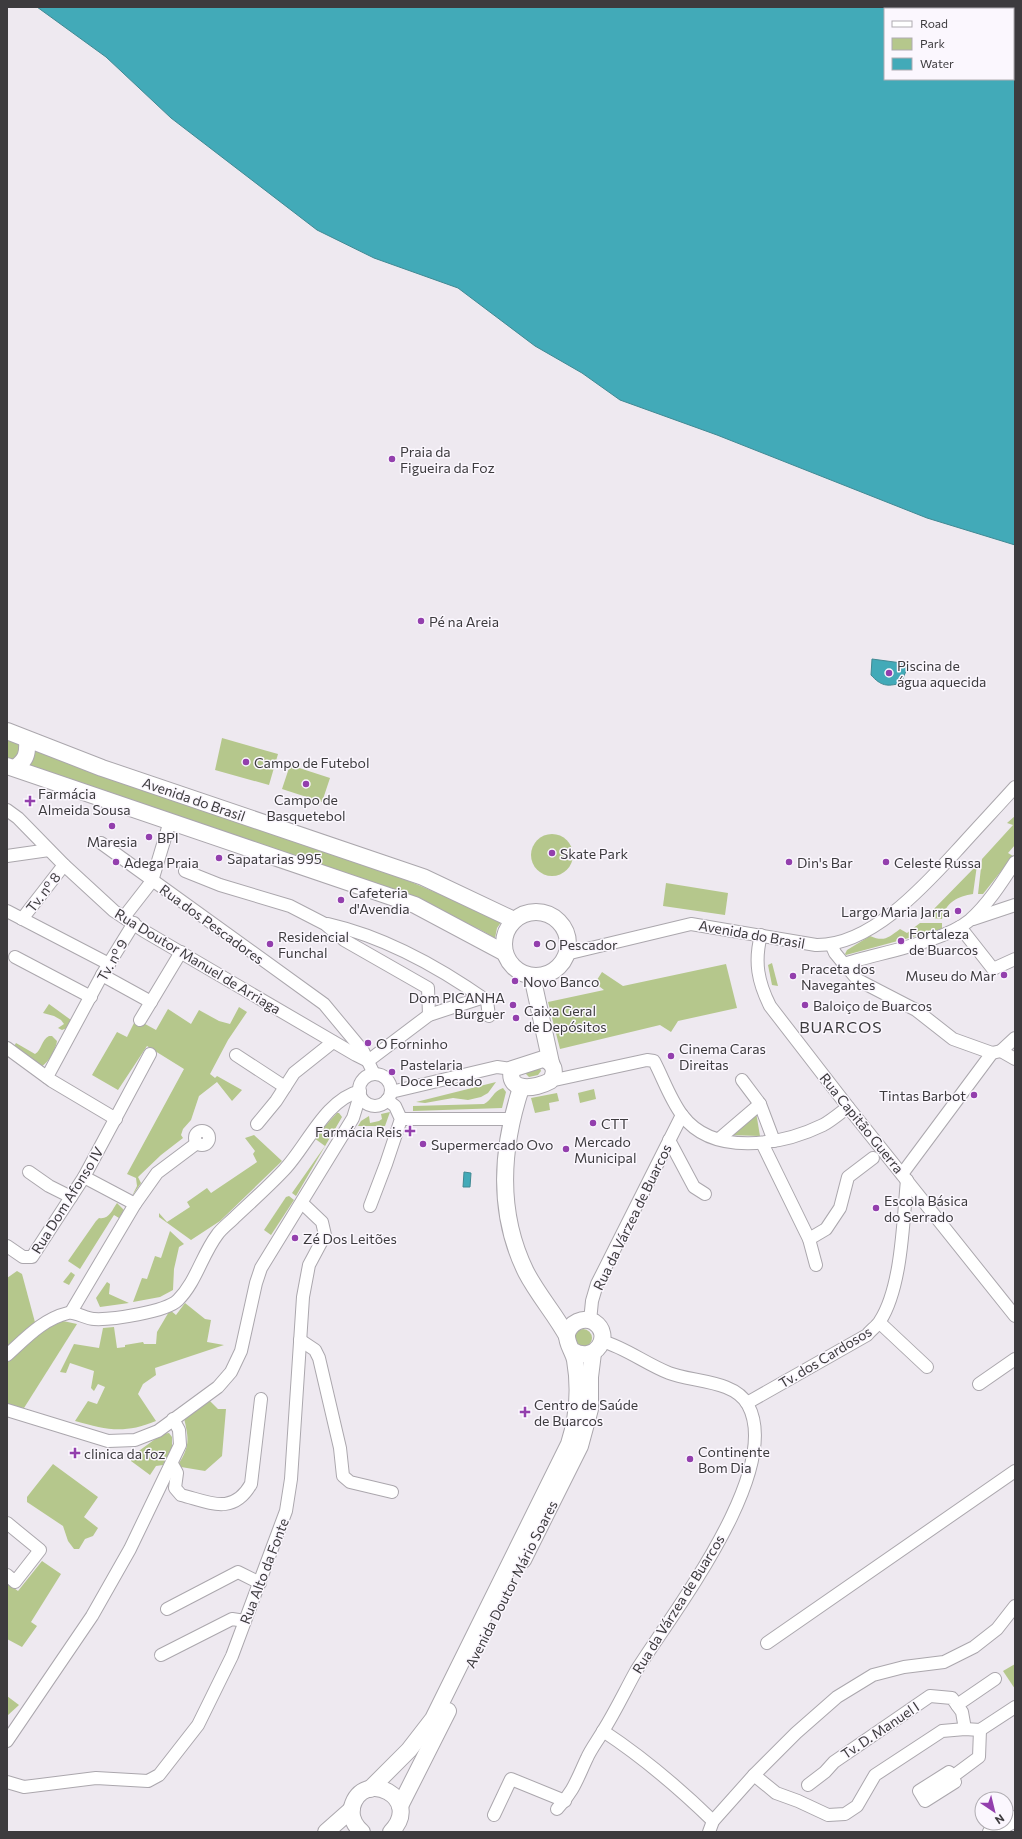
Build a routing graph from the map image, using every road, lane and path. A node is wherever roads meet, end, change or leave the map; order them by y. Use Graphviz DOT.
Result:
graph roads {
  1 [pos="7,731"];
  2 [pos="27,740"];
  3 [pos="11,767"];
  4 [pos="1015,787"];
  5 [pos="7,810"];
  6 [pos="170,821"];
  7 [pos="101,843"];
  8 [pos="49,850"];
  9 [pos="7,856"];
  10 [pos="64,865"];
  11 [pos="1014,868"];
  12 [pos="185,871"];
  13 [pos="152,881"];
  14 [pos="1015,905"];
  15 [pos="7,911"];
  16 [pos="22,919"];
  17 [pos="129,920"];
  18 [pos="514,920"];
  19 [pos="325,924"];
  20 [pos="964,924"];
  21 [pos="761,935"];
  22 [pos="831,944"];
  23 [pos="181,952"];
  24 [pos="505,953"];
  25 [pos="566,954"];
  26 [pos="14,957"];
  27 [pos="1015,959"];
  28 [pos="109,964"];
  29 [pos="844,964"];
  30 [pos="102,975"];
  31 [pos="532,976"];
  32 [pos="91,997"];
  33 [pos="482,998"];
  34 [pos="151,1002"];
  35 [pos="429,1015"];
  36 [pos="489,1016"];
  37 [pos="140,1020"];
  38 [pos="1015,1038"];
  39 [pos="545,1039"];
  40 [pos="334,1042"];
  41 [pos="996,1052"];
  42 [pos="9,1053"];
  43 [pos="150,1054"];
  44 [pos="236,1055"];
  45 [pos="534,1060"];
  46 [pos="1015,1060"];
  47 [pos="368,1061"];
  48 [pos="551,1063"];
  49 [pos="512,1069"];
  50 [pos="374,1074"];
  51 [pos="47,1077"];
  52 [pos="742,1080"];
  53 [pos="550,1081"];
  54 [pos="285,1087"];
  55 [pos="521,1088"];
  56 [pos="360,1093"];
  57 [pos="389,1096"];
  58 [pos="760,1104"];
  59 [pos="374,1105"];
  60 [pos="334,1107"];
  61 [pos="848,1107"];
  62 [pos="682,1115"];
  63 [pos="353,1118"];
  64 [pos="116,1119"];
  65 [pos="401,1119"];
  66 [pos="512,1119"];
  67 [pos="257,1124"];
  68 [pos="720,1139"];
  69 [pos="669,1140"];
  70 [pos="768,1142"];
  71 [pos="197,1143"];
  72 [pos="872,1158"];
  73 [pos="29,1172"];
  74 [pos="84,1177"];
  75 [pos="905,1177"];
  76 [pos="705,1194"];
  77 [pos="71,1197"];
  78 [pos="302,1203"];
  79 [pos="134,1204"];
  80 [pos="370,1206"];
  81 [pos="809,1239"];
  82 [pos="7,1246"];
  83 [pos="816,1265"];
  84 [pos="71,1312"];
  85 [pos="556,1316"];
  86 [pos="1015,1316"];
  87 [pos="585,1321"];
  88 [pos="880,1323"];
  89 [pos="300,1340"];
  90 [pos="570,1344"];
  91 [pos="597,1347"];
  92 [pos="7,1355"];
  93 [pos="1015,1359"];
  94 [pos="926,1367"];
  95 [pos="979,1384"];
  96 [pos="261,1399"];
  97 [pos="747,1403"];
  98 [pos="7,1410"];
  99 [pos="174,1419"];
  100 [pos="172,1464"];
  101 [pos="1015,1471"];
  102 [pos="392,1492"];
  103 [pos="7,1524"];
  104 [pos="7,1575"];
  105 [pos="260,1583"];
  106 [pos="1015,1606"];
  107 [pos="167,1609"];
  108 [pos="246,1621"];
  109 [pos="767,1643"];
  110 [pos="161,1655"];
  111 [pos="995,1679"];
  112 [pos="957,1704"];
  113 [pos="1015,1707"];
  114 [pos="965,1729"];
  115 [pos="980,1730"];
  116 [pos="603,1731"];
  117 [pos="7,1741"];
  118 [pos="754,1775"];
  119 [pos="952,1777"];
  120 [pos="7,1782"];
  121 [pos="808,1784"];
  122 [pos="370,1789"];
  123 [pos="352,1809"];
  124 [pos="400,1811"];
  125 [pos="494,1815"];
  126 [pos="1015,1819"];
  127 [pos="711,1826"];
  128 [pos="326,1832"];
  129 [pos="362,1832"];
  130 [pos="390,1832"];
  131 [pos="409,1832"];
  132 [pos="991,1832"];
  1 -- 2 [label="main road, Avenida do Brasil"];
  2 -- 3 [label="main road"];
  2 -- 18 [label="main road, Avenida do Brasil"];
  3 -- 6 [label="main road, Avenida do Brasil"];
  4 -- 22 [label="street, Avenida do Brasil"];
  5 -- 8 [label="street, Rua Doutor Manuel de Arriaga"];
  6 -- 13 [label="street"];
  6 -- 24 [label="main road, Avenida do Brasil"];
  7 -- 13 [label="street, Rua dos Pescadores"];
  8 -- 9 [label="street"];
  8 -- 10 [label="street, Rua Doutor Manuel de Arriaga"];
  10 -- 16 [label="street, Tv. nº 8"];
  10 -- 17 [label="street, Rua Doutor Manuel de Arriaga"];
  11 -- 20 [label="street"];
  12 -- 19 [label="street"];
  13 -- 17 [label="street, Tv. nº 9"];
  13 -- 47 [label="street, Rua dos Pescadores"];
  14 -- 20 [label="street"];
  15 -- 16 [label="street"];
  16 -- 28 [label="street"];
  17 -- 23 [label="street, Rua Doutor Manuel de Arriaga"];
  17 -- 28 [label="street, Tv. nº 9"];
  18 -- 24 [label="main road"];
  18 -- 25 [label="main road"];
  19 -- 33 [label="street"];
  19 -- 35 [label="street"];
  20 -- 27 [label="street"];
  20 -- 29 [label="street"];
  21 -- 22 [label="street, Avenida do Brasil"];
  21 -- 25 [label="street, Avenida do Brasil"];
  21 -- 61 [label="street, Rua Capitão Guerra"];
  22 -- 29 [label="street"];
  23 -- 34 [label="street"];
  23 -- 40 [label="street, Rua Doutor Manuel de Arriaga"];
  24 -- 31 [label="main road"];
  25 -- 31 [label="main road"];
  26 -- 32 [label="street"];
  28 -- 30 [label="street, Tv. nº 9"];
  29 -- 41 [label="street"];
  30 -- 32 [label="street, Tv. nº 9"];
  30 -- 34 [label="street"];
  31 -- 39 [label="main road"];
  32 -- 51 [label="street, Tv. nº 9"];
  33 -- 35 [label="street"];
  33 -- 36 [label="street"];
  34 -- 37 [label="street"];
  35 -- 47 [label="street"];
  38 -- 41 [label="street"];
  39 -- 45 [label="main road"];
  39 -- 48 [label="main road"];
  40 -- 47 [label="street, Rua Doutor Manuel de Arriaga"];
  40 -- 54 [label="street"];
  41 -- 46 [label="street"];
  41 -- 75 [label="street"];
  42 -- 51 [label="street"];
  43 -- 64 [label="street, Rua Dom Afonso IV"];
  44 -- 54 [label="street"];
  45 -- 48 [label="main road"];
  45 -- 49 [label="main road"];
  47 -- 50 [label="street, Rua dos Pescadores"];
  48 -- 53 [label="main road"];
  49 -- 55 [label="main road"];
  49 -- 57 [label="street"];
  50 -- 56 [label="street"];
  50 -- 57 [label="street"];
  51 -- 64 [label="street"];
  52 -- 58 [label="street"];
  53 -- 55 [label="main road"];
  53 -- 62 [label="street"];
  54 -- 67 [label="street"];
  55 -- 66 [label="main road, Avenida Doutor Mário Soares"];
  56 -- 59 [label="street"];
  56 -- 60 [label="street"];
  56 -- 63 [label="street"];
  57 -- 59 [label="street"];
  57 -- 65 [label="street"];
  58 -- 68 [label="street"];
  58 -- 70 [label="street"];
  59 -- 63 [label="street"];
  60 -- 63 [label="street"];
  60 -- 84 [label="street"];
  61 -- 70 [label="street"];
  61 -- 75 [label="street, Rua Capitão Guerra"];
  62 -- 68 [label="street"];
  62 -- 69 [label="street, Rua da Várzea de Buarcos"];
  63 -- 78 [label="street"];
  64 -- 74 [label="street, Rua Dom Afonso IV"];
  65 -- 66 [label="street"];
  65 -- 80 [label="street"];
  66 -- 85 [label="main road, Avenida Doutor Mário Soares"];
  68 -- 70 [label="street"];
  69 -- 76 [label="street"];
  69 -- 87 [label="street, Rua da Várzea de Buarcos"];
  70 -- 81 [label="street"];
  71 -- 79 [label="street"];
  72 -- 81 [label="street"];
  73 -- 77 [label="street"];
  74 -- 77 [label="street, Rua Dom Afonso IV"];
  74 -- 79 [label="street"];
  75 -- 86 [label="street, Rua Capitão Guerra"];
  75 -- 88 [label="street, Tv. dos Cardosos"];
  77 -- 82 [label="street, Rua Dom Afonso IV"];
  78 -- 89 [label="street, Rua Alto da Fonte"];
  78 -- 99 [label="street"];
  79 -- 84 [label="street"];
  81 -- 83 [label="street"];
  84 -- 92 [label="street"];
  85 -- 87 [label="main road"];
  85 -- 90 [label="main road, Avenida Doutor Mário Soares"];
  87 -- 90 [label="main road"];
  87 -- 91 [label="main road"];
  88 -- 94 [label="street"];
  88 -- 97 [label="street, Tv. dos Cardosos"];
  89 -- 102 [label="street"];
  89 -- 105 [label="street, Rua Alto da Fonte"];
  90 -- 91 [label="main road"];
  90 -- 122 [label="main road, Avenida Doutor Mário Soares"];
  91 -- 97 [label="street, Rua da Várzea de Buarcos"];
  91 -- 124 [label="main road, Avenida Doutor Mário Soares"];
  93 -- 95 [label="street"];
  96 -- 100 [label="street"];
  97 -- 116 [label="street, Rua da Várzea de Buarcos"];
  98 -- 99 [label="street"];
  99 -- 100 [label="street"];
  100 -- 117 [label="street"];
  101 -- 109 [label="street"];
  103 -- 104 [label="street"];
  105 -- 107 [label="street"];
  105 -- 108 [label="street, Rua Alto da Fonte"];
  106 -- 118 [label="street"];
  108 -- 110 [label="street"];
  108 -- 120 [label="street, Rua Alto da Fonte"];
  111 -- 112 [label="street"];
  112 -- 114 [label="street"];
  112 -- 121 [label="street, Tv. D. Manuel I"];
  113 -- 115 [label="street"];
  114 -- 115 [label="street"];
  114 -- 118 [label="street"];
  115 -- 119 [label="street"];
  116 -- 125 [label="street, Rua da Várzea de Buarcos"];
  116 -- 127 [label="street"];
  118 -- 127 [label="street"];
  122 -- 123 [label="main road, Avenida Doutor Mário Soares"];
  122 -- 124 [label="main road"];
  123 -- 128 [label="main road"];
  123 -- 129 [label="main road"];
  124 -- 130 [label="main road, Avenida Doutor Mário Soares"];
  124 -- 131 [label="main road"];
  126 -- 132 [label="main road"];
}
